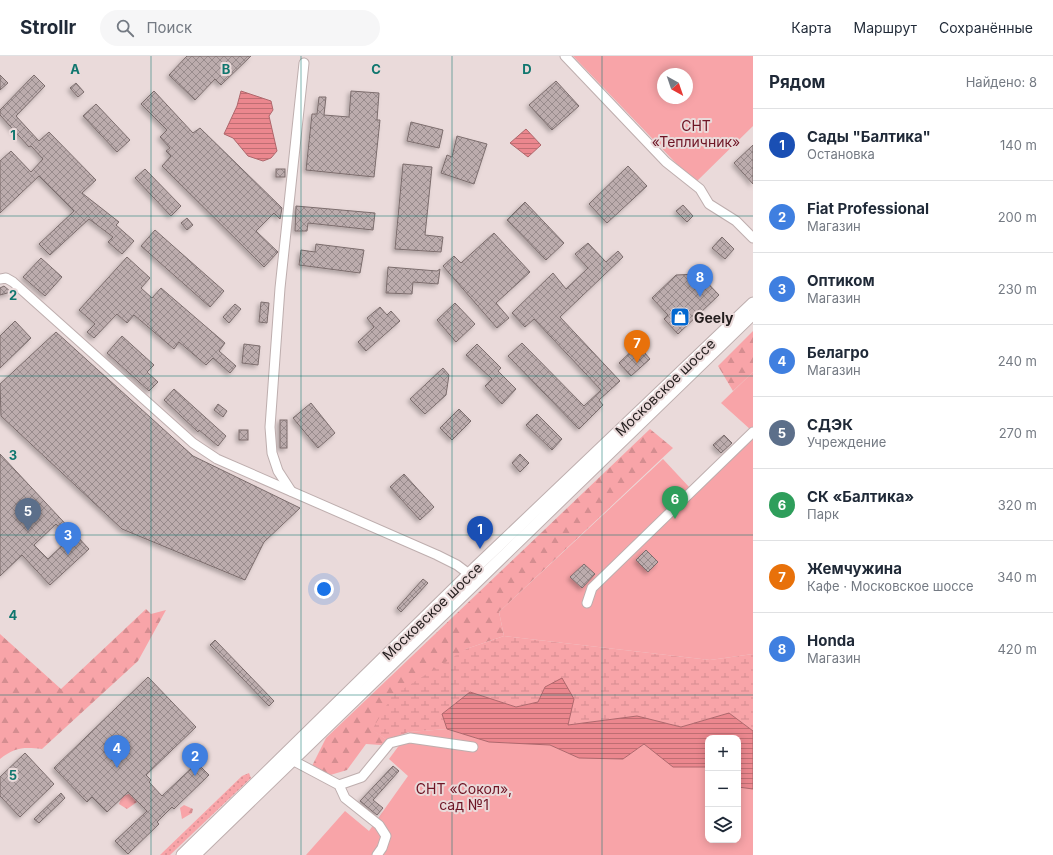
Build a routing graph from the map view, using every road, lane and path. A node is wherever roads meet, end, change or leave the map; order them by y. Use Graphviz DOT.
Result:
graph roads {
  1 [pos="564,56"];
  2 [pos="304,63"];
  3 [pos="753,238"];
  4 [pos="0,279"];
  5 [pos="753,303"];
  6 [pos="753,314"];
  7 [pos="753,432"];
  8 [pos="291,491"];
  9 [pos="472,578"];
  10 [pos="587,603"];
  11 [pos="473,747"];
  12 [pos="292,760"];
  13 [pos="339,785"];
  14 [pos="182,855"];
  15 [pos="194,855"];
  16 [pos="377,855"];
  1 -- 3 [label="street"];
  2 -- 8 [label="street"];
  4 -- 8 [label="street"];
  5 -- 9 [label="main road, Московское шоссе"];
  6 -- 9 [label="main road, Московское шоссе"];
  7 -- 10 [label="street"];
  8 -- 9 [label="street"];
  9 -- 12 [label="main road, Московское шоссе"];
  9 -- 14 [label="main road, Московское шоссе"];
  11 -- 13 [label="street"];
  12 -- 13 [label="street"];
  12 -- 15 [label="main road, Московское шоссе"];
  13 -- 16 [label="street"];
}
